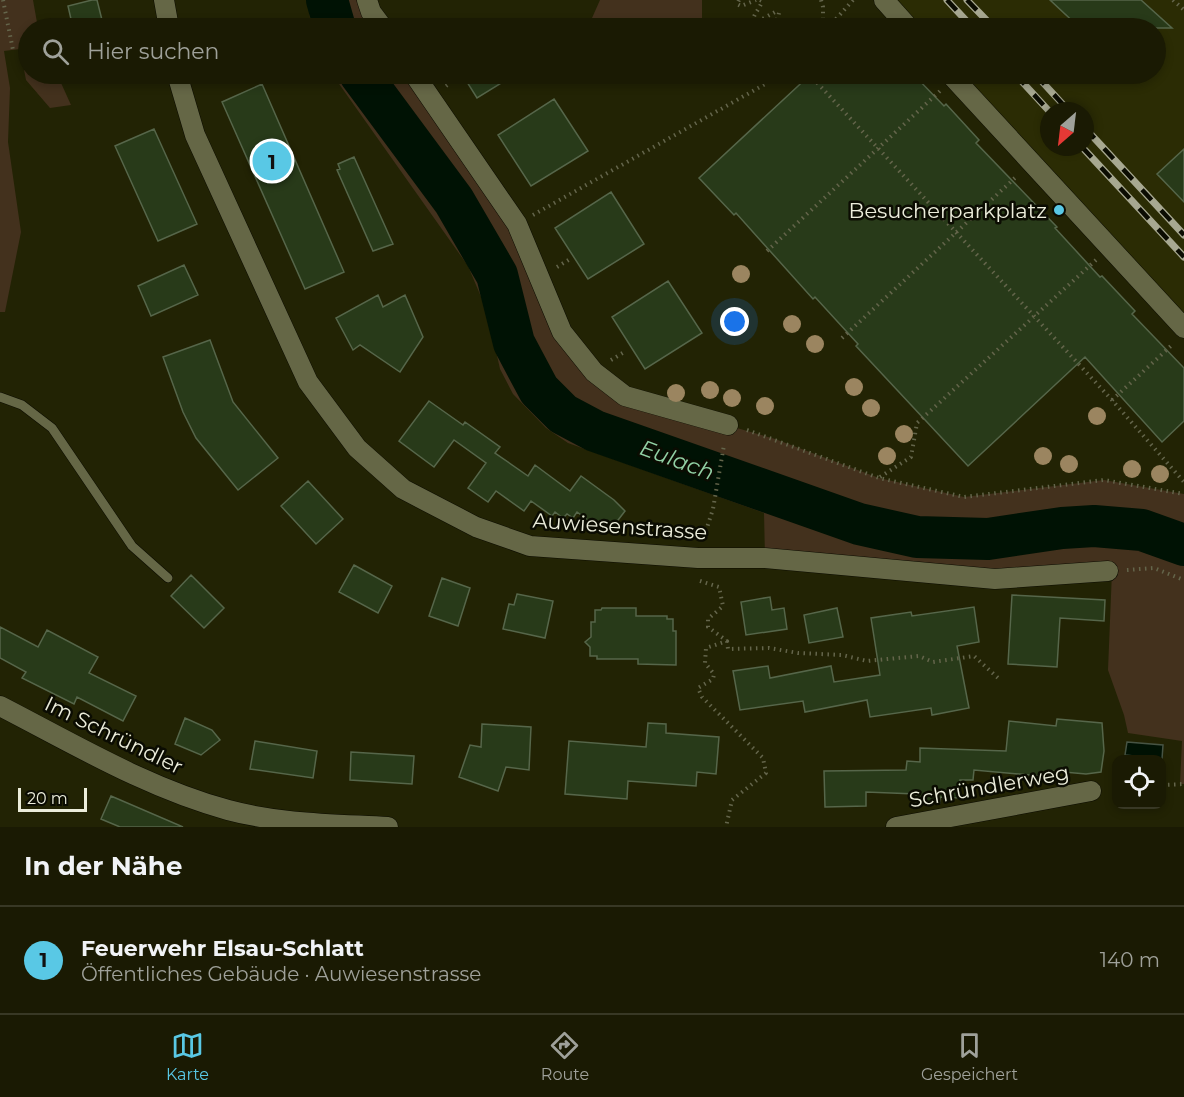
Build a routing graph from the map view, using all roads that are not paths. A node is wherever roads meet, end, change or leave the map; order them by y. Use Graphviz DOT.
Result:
graph roads {
  1 [pos="164,0"];
  2 [pos="367,0"];
  3 [pos="884,0"];
  4 [pos="167,18"];
  5 [pos="376,18"];
  6 [pos="900,18"];
  7 [pos="180,84"];
  8 [pos="421,84"];
  9 [pos="959,84"];
  10 [pos="1184,328"];
  11 [pos="0,396"];
  12 [pos="727,432"];
  13 [pos="1108,571"];
  14 [pos="168,578"];
  15 [pos="0,706"];
  16 [pos="1091,792"];
  17 [pos="388,827"];
  18 [pos="896,827"];
  1 -- 4 [label="street"];
  2 -- 5 [label="street"];
  3 -- 6 [label="street"];
  7 -- 13 [label="street, Auwiesenstrasse"];
  8 -- 12 [label="street"];
  9 -- 10 [label="street"];
  11 -- 14 [label="lane"];
  15 -- 17 [label="street, Im Schründler"];
  16 -- 18 [label="street, Schründlerweg"];
}
